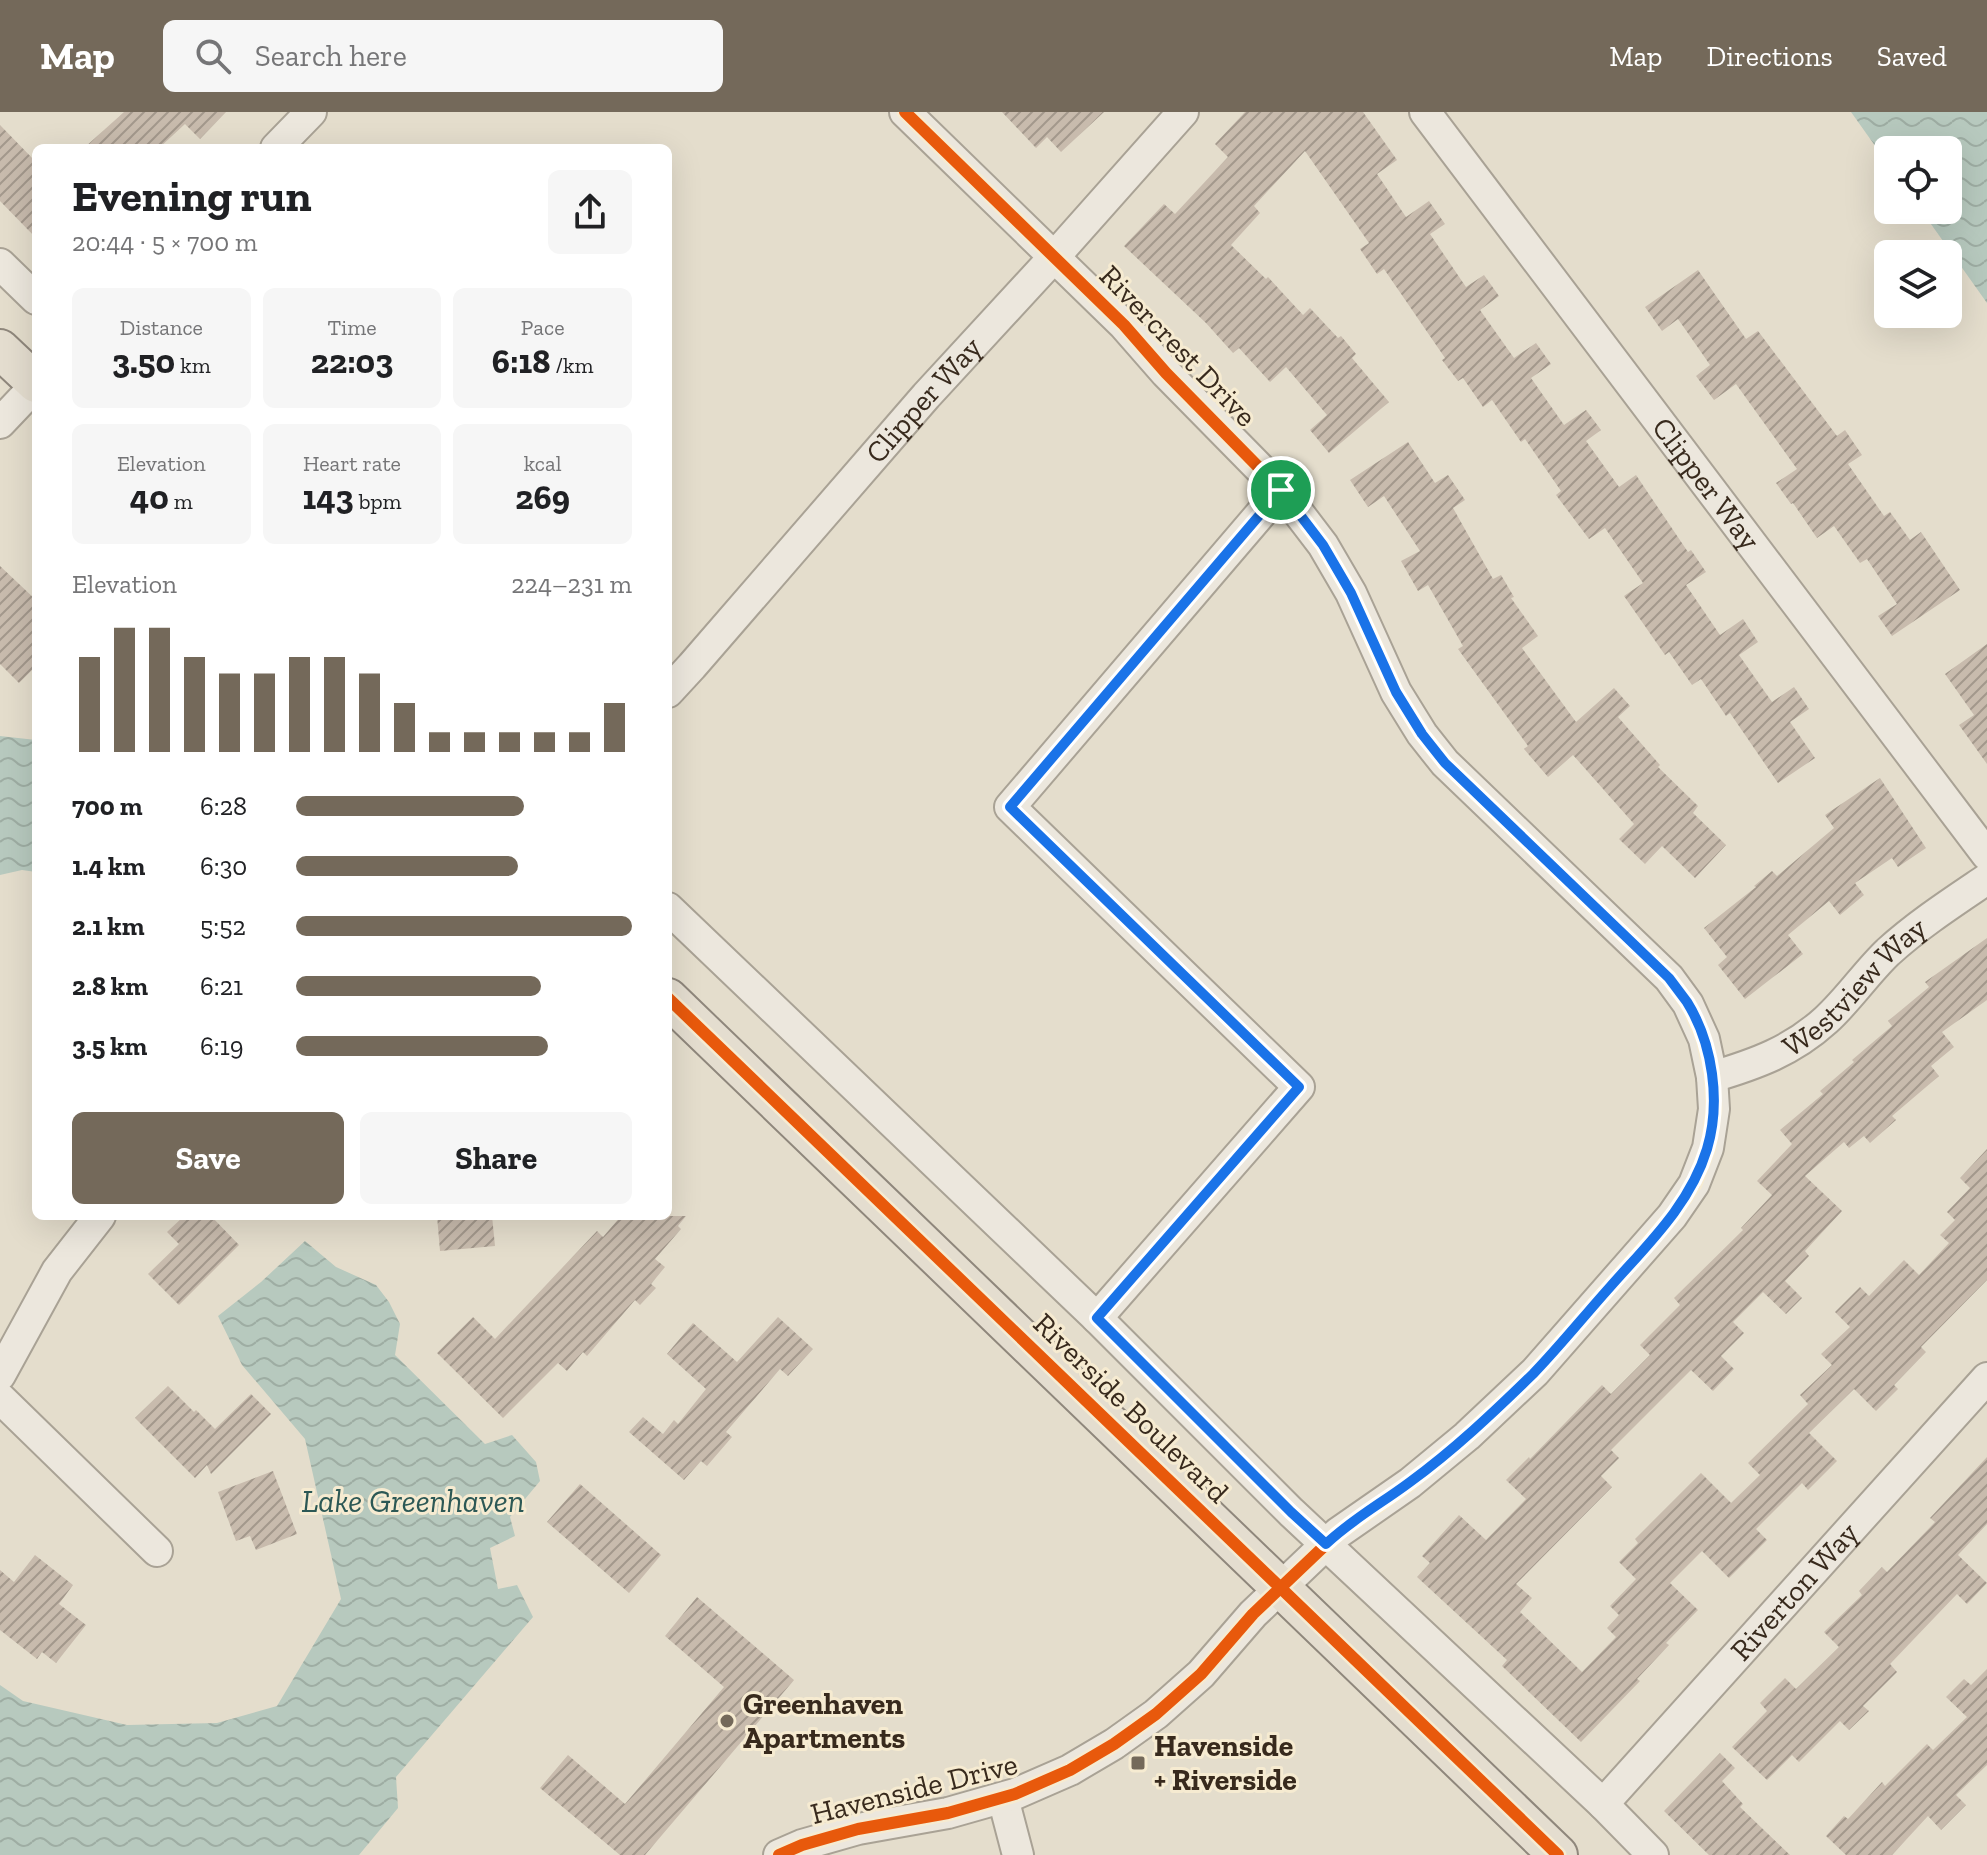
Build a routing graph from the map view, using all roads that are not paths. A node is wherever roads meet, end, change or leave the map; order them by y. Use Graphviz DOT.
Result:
graph roads {
  1 [pos="311,112"];
  2 [pos="905,112"];
  3 [pos="1183,112"];
  4 [pos="1425,112"];
  5 [pos="280,144"];
  6 [pos="1055,256"];
  7 [pos="0,264"];
  8 [pos="32,295"];
  9 [pos="0,349"];
  10 [pos="32,380"];
  11 [pos="32,388"];
  12 [pos="0,423"];
  13 [pos="1281,490"];
  14 [pos="672,688"];
  15 [pos="1987,855"];
  16 [pos="1987,879"];
  17 [pos="672,912"];
  18 [pos="672,1002"];
  19 [pos="1712,1077"];
  20 [pos="97,1220"];
  21 [pos="1097,1318"];
  22 [pos="0,1375"];
  23 [pos="1987,1378"];
  24 [pos="0,1398"];
  25 [pos="1326,1544"];
  26 [pos="157,1551"];
  27 [pos="1280,1588"];
  28 [pos="1003,1798"];
  29 [pos="1603,1804"];
  30 [pos="779,1855"];
  31 [pos="1018,1855"];
  32 [pos="1558,1855"];
  33 [pos="1653,1855"];
  1 -- 5 [label="street"];
  2 -- 6 [label="street, Rivercrest Drive"];
  3 -- 6 [label="street, Clipper Way"];
  4 -- 15 [label="street, Clipper Way"];
  6 -- 13 [label="street, Rivercrest Drive"];
  6 -- 14 [label="street, Clipper Way"];
  7 -- 8 [label="street"];
  9 -- 10 [label="main road"];
  11 -- 12 [label="street"];
  13 -- 19 [label="street, Rivercrest Drive"];
  13 -- 21 [label="street"];
  16 -- 19 [label="street, Westview Way"];
  17 -- 21 [label="street"];
  18 -- 27 [label="main road, Riverside Boulevard"];
  19 -- 25 [label="street, Rivercrest Drive"];
  20 -- 22 [label="street"];
  21 -- 25 [label="street"];
  23 -- 29 [label="street, Riverton Way"];
  24 -- 26 [label="street"];
  25 -- 27 [label="street, Rivercrest Drive"];
  25 -- 29 [label="street"];
  27 -- 28 [label="street, Havenside Drive"];
  27 -- 32 [label="main road, Riverside Boulevard"];
  28 -- 30 [label="street, Havenside Drive"];
  28 -- 31 [label="street"];
  29 -- 33 [label="street"];
}
